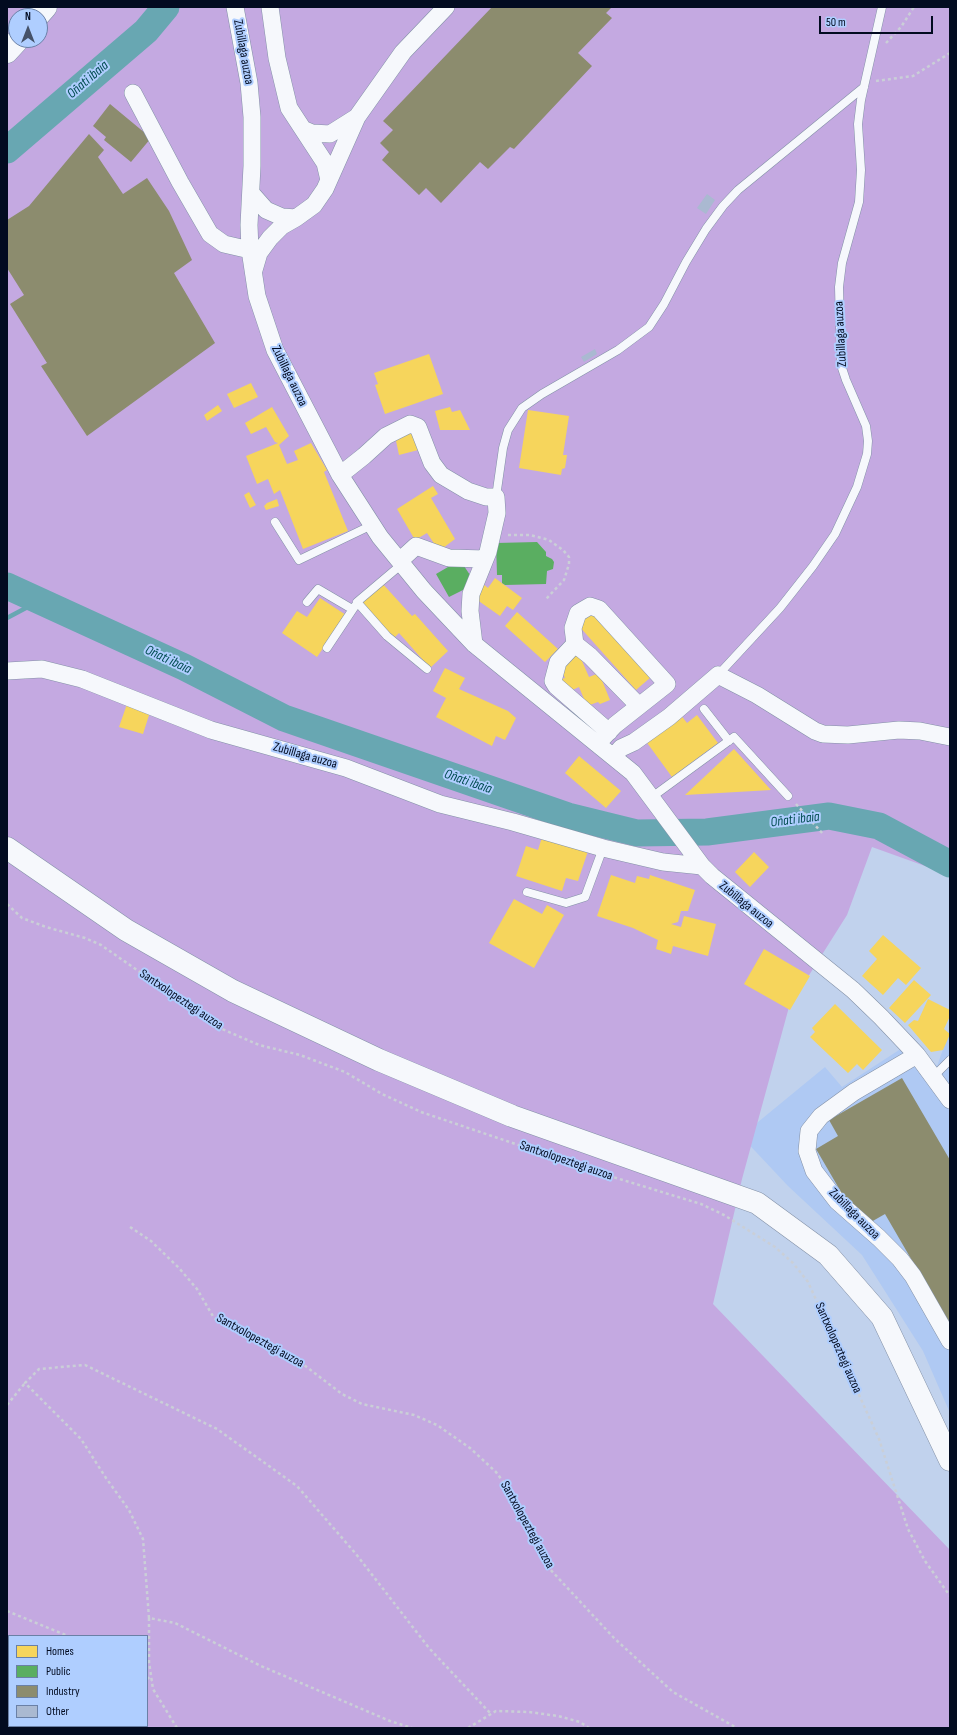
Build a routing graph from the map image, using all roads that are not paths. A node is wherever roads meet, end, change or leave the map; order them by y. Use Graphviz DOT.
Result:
graph roads {
  1 [pos="235,7"];
  2 [pos="270,7"];
  3 [pos="446,7"];
  4 [pos="882,7"];
  5 [pos="864,86"];
  6 [pos="133,93"];
  7 [pos="357,117"];
  8 [pos="305,130"];
  9 [pos="329,180"];
  10 [pos="251,194"];
  11 [pos="296,218"];
  12 [pos="250,250"];
  13 [pos="254,272"];
  14 [pos="340,475"];
  15 [pos="496,498"];
  16 [pos="275,522"];
  17 [pos="372,525"];
  18 [pos="486,559"];
  19 [pos="403,560"];
  20 [pos="308,602"];
  21 [pos="357,602"];
  22 [pos="352,609"];
  23 [pos="474,644"];
  24 [pos="574,644"];
  25 [pos="327,648"];
  26 [pos="427,669"];
  27 [pos="7,671"];
  28 [pos="718,675"];
  29 [pos="639,706"];
  30 [pos="704,709"];
  31 [pos="950,737"];
  32 [pos="604,738"];
  33 [pos="728,741"];
  34 [pos="614,756"];
  35 [pos="788,796"];
  36 [pos="653,798"];
  37 [pos="7,848"];
  38 [pos="603,848"];
  39 [pos="702,866"];
  40 [pos="527,892"];
  41 [pos="917,1055"];
  42 [pos="950,1060"];
  43 [pos="934,1076"];
  44 [pos="950,1100"];
  45 [pos="950,1341"];
  46 [pos="950,1460"];
  1 -- 10 [label="street, Zubillaga auzoa"];
  2 -- 8 [label="street"];
  3 -- 7 [label="street, Zubillaga auzoa"];
  4 -- 5 [label="lane, Zubillaga auzoa"];
  5 -- 15 [label="lane"];
  5 -- 28 [label="lane, Zubillaga auzoa"];
  6 -- 12 [label="street"];
  7 -- 8 [label="street, Zubillaga auzoa"];
  7 -- 9 [label="street, Zubillaga auzoa"];
  8 -- 9 [label="street"];
  9 -- 11 [label="street, Zubillaga auzoa"];
  10 -- 11 [label="street"];
  10 -- 12 [label="street, Zubillaga auzoa"];
  11 -- 13 [label="street, Zubillaga auzoa"];
  12 -- 13 [label="street, Zubillaga auzoa"];
  13 -- 14 [label="street, Zubillaga auzoa"];
  14 -- 15 [label="street"];
  14 -- 17 [label="street, Zubillaga auzoa"];
  15 -- 18 [label="street"];
  16 -- 17 [label="lane"];
  17 -- 19 [label="street, Zubillaga auzoa"];
  18 -- 19 [label="street"];
  18 -- 23 [label="street"];
  19 -- 21 [label="lane"];
  19 -- 23 [label="street, Zubillaga auzoa"];
  20 -- 22 [label="lane"];
  21 -- 22 [label="lane"];
  21 -- 26 [label="lane"];
  22 -- 25 [label="lane"];
  23 -- 32 [label="street, Zubillaga auzoa"];
  24 -- 29 [label="street"];
  24 -- 29 [label="street"];
  24 -- 32 [label="street, Zubillaga auzoa"];
  27 -- 38 [label="street, Zubillaga auzoa"];
  28 -- 31 [label="street"];
  28 -- 34 [label="street, Zubillaga auzoa"];
  29 -- 32 [label="street"];
  30 -- 33 [label="lane"];
  32 -- 34 [label="street, Zubillaga auzoa"];
  33 -- 35 [label="lane"];
  33 -- 36 [label="lane"];
  34 -- 36 [label="street, Zubillaga auzoa"];
  36 -- 39 [label="street, Zubillaga auzoa"];
  37 -- 46 [label="main road"];
  38 -- 39 [label="street, Zubillaga auzoa"];
  38 -- 40 [label="lane"];
  39 -- 41 [label="street, Zubillaga auzoa"];
  41 -- 43 [label="street, Zubillaga auzoa"];
  41 -- 45 [label="street, Zubillaga auzoa"];
  42 -- 43 [label="lane"];
  43 -- 44 [label="street, Zubillaga auzoa"];
}
